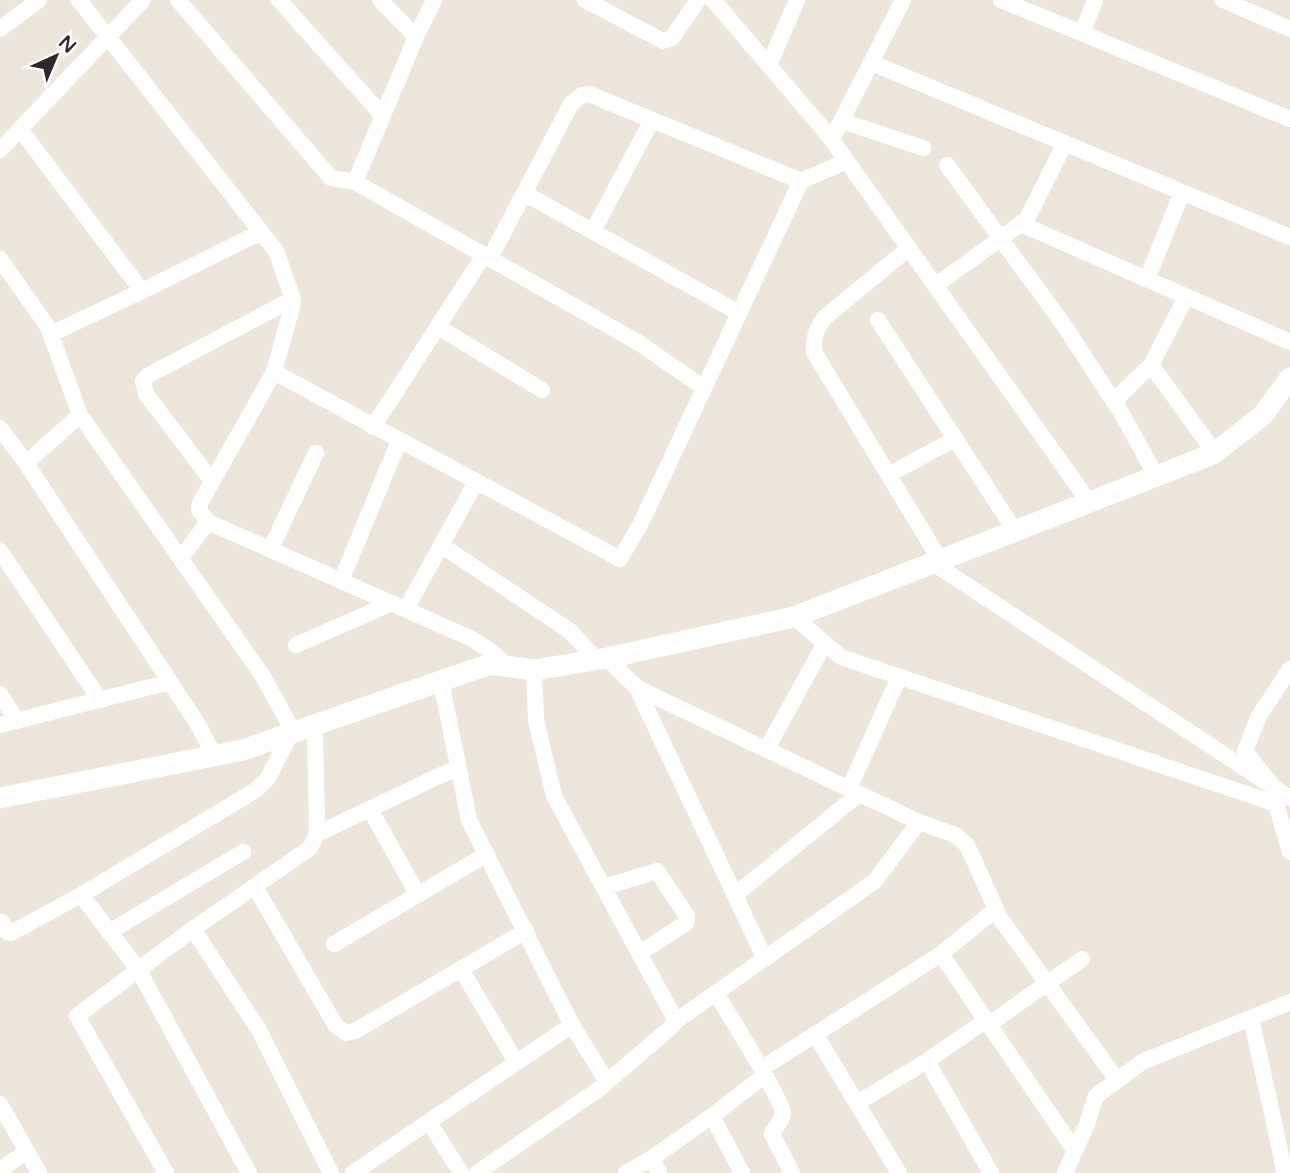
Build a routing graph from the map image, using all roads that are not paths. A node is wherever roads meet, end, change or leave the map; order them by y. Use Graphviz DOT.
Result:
graph roads {
  1 [pos="39,0"];
  2 [pos="79,0"];
  3 [pos="143,0"];
  4 [pos="178,0"];
  5 [pos="279,0"];
  6 [pos="380,0"];
  7 [pos="434,0"];
  8 [pos="585,0"];
  9 [pos="698,0"];
  10 [pos="713,0"];
  11 [pos="797,0"];
  12 [pos="903,0"];
  13 [pos="1095,0"];
  14 [pos="1223,0"];
  15 [pos="1008,1"];
  16 [pos="617,7"];
  17 [pos="0,29"];
  18 [pos="1290,29"];
  19 [pos="1082,33"];
  20 [pos="108,37"];
  21 [pos="416,37"];
  22 [pos="872,64"];
  23 [pos="768,65"];
  24 [pos="383,116"];
  25 [pos="1290,119"];
  26 [pos="652,120"];
  27 [pos="842,121"];
  28 [pos="20,129"];
  29 [pos="832,139"];
  30 [pos="1065,143"];
  31 [pos="923,148"];
  32 [pos="0,150"];
  33 [pos="847,161"];
  34 [pos="947,165"];
  35 [pos="801,181"];
  36 [pos="355,182"];
  37 [pos="1182,192"];
  38 [pos="524,193"];
  39 [pos="1021,225"];
  40 [pos="593,231"];
  41 [pos="261,232"];
  42 [pos="1290,237"];
  43 [pos="1001,239"];
  44 [pos="909,248"];
  45 [pos="487,256"];
  46 [pos="0,259"];
  47 [pos="1147,279"];
  48 [pos="935,286"];
  49 [pos="142,290"];
  50 [pos="1186,297"];
  51 [pos="293,299"];
  52 [pos="739,313"];
  53 [pos="878,320"];
  54 [pos="438,327"];
  55 [pos="51,334"];
  56 [pos="1290,342"];
  57 [pos="1151,365"];
  58 [pos="274,372"];
  59 [pos="1290,378"];
  60 [pos="704,388"];
  61 [pos="542,390"];
  62 [pos="1117,407"];
  63 [pos="80,415"];
  64 [pos="373,427"];
  65 [pos="0,428"];
  66 [pos="956,439"];
  67 [pos="399,441"];
  68 [pos="316,453"];
  69 [pos="1214,453"];
  70 [pos="26,463"];
  71 [pos="888,475"];
  72 [pos="1156,476"];
  73 [pos="212,481"];
  74 [pos="476,482"];
  75 [pos="1089,502"];
  76 [pos="208,522"];
  77 [pos="1015,531"];
  78 [pos="441,545"];
  79 [pos="270,550"];
  80 [pos="0,551"];
  81 [pos="181,558"];
  82 [pos="936,561"];
  83 [pos="341,581"];
  84 [pos="399,606"];
  85 [pos="794,617"];
  86 [pos="825,643"];
  87 [pos="296,645"];
  88 [pos="602,659"];
  89 [pos="508,667"];
  90 [pos="1290,669"];
  91 [pos="534,670"];
  92 [pos="899,677"];
  93 [pos="441,681"];
  94 [pos="170,682"];
  95 [pos="637,688"];
  96 [pos="0,694"];
  97 [pos="100,700"];
  98 [pos="17,721"];
  99 [pos="0,725"];
  100 [pos="315,725"];
  101 [pos="291,733"];
  102 [pos="766,750"];
  103 [pos="214,755"];
  104 [pos="458,767"];
  105 [pos="854,791"];
  106 [pos="1280,797"];
  107 [pos="0,798"];
  108 [pos="370,808"];
  109 [pos="919,822"];
  110 [pos="317,834"];
  111 [pos="243,852"];
  112 [pos="1290,852"];
  113 [pos="487,854"];
  114 [pos="255,887"];
  115 [pos="604,887"];
  116 [pos="80,895"];
  117 [pos="418,895"];
  118 [pos="735,895"];
  119 [pos="995,910"];
  120 [pos="2,928"];
  121 [pos="193,929"];
  122 [pos="526,930"];
  123 [pos="109,932"];
  124 [pos="334,944"];
  125 [pos="639,953"];
  126 [pos="941,954"];
  127 [pos="765,958"];
  128 [pos="1082,959"];
  129 [pos="461,969"];
  130 [pos="138,970"];
  131 [pos="1048,984"];
  132 [pos="716,993"];
  133 [pos="1290,1002"];
  134 [pos="1251,1018"];
  135 [pos="676,1021"];
  136 [pos="986,1023"];
  137 [pos="572,1025"];
  138 [pos="815,1034"];
  139 [pos="927,1061"];
  140 [pos="516,1062"];
  141 [pos="763,1072"];
  142 [pos="1117,1080"];
  143 [pos="607,1082"];
  144 [pos="857,1103"];
  145 [pos="0,1104"];
  146 [pos="712,1116"];
  147 [pos="429,1122"];
  148 [pos="27,1151"];
  149 [pos="1075,1151"];
  150 [pos="655,1166"];
  151 [pos="0,1170"];
  152 [pos="39,1173"];
  153 [pos="166,1173"];
  154 [pos="248,1173"];
  155 [pos="331,1173"];
  156 [pos="353,1173"];
  157 [pos="461,1173"];
  158 [pos="477,1173"];
  159 [pos="626,1173"];
  160 [pos="742,1173"];
  161 [pos="792,1173"];
  162 [pos="899,1173"];
  163 [pos="991,1173"];
  164 [pos="1065,1173"];
  165 [pos="1287,1173"];
  1 -- 17 [label="street"];
  2 -- 20 [label="street"];
  3 -- 20 [label="street"];
  4 -- 36 [label="street"];
  5 -- 24 [label="street"];
  6 -- 21 [label="street"];
  7 -- 21 [label="street"];
  8 -- 16 [label="street"];
  9 -- 16 [label="street"];
  10 -- 23 [label="street"];
  11 -- 23 [label="street"];
  12 -- 22 [label="street"];
  13 -- 19 [label="street"];
  14 -- 18 [label="street"];
  15 -- 19 [label="street"];
  19 -- 25 [label="street"];
  20 -- 28 [label="street"];
  20 -- 41 [label="street"];
  21 -- 24 [label="street"];
  22 -- 27 [label="street"];
  22 -- 30 [label="street"];
  23 -- 29 [label="street"];
  24 -- 36 [label="street"];
  26 -- 35 [label="street"];
  26 -- 38 [label="street"];
  26 -- 40 [label="street"];
  27 -- 29 [label="street"];
  27 -- 31 [label="street"];
  28 -- 32 [label="street"];
  28 -- 49 [label="street"];
  29 -- 33 [label="street"];
  30 -- 37 [label="street"];
  30 -- 39 [label="street"];
  33 -- 35 [label="street"];
  33 -- 44 [label="street"];
  34 -- 43 [label="street"];
  35 -- 52 [label="street"];
  36 -- 45 [label="street"];
  37 -- 42 [label="street"];
  37 -- 47 [label="street"];
  38 -- 40 [label="street"];
  38 -- 45 [label="street"];
  39 -- 43 [label="street"];
  39 -- 47 [label="street"];
  40 -- 52 [label="street"];
  41 -- 49 [label="street"];
  41 -- 51 [label="street"];
  43 -- 48 [label="street"];
  43 -- 62 [label="street"];
  44 -- 48 [label="street"];
  44 -- 71 [label="street"];
  45 -- 54 [label="street"];
  45 -- 60 [label="street"];
  46 -- 55 [label="street"];
  47 -- 50 [label="street"];
  48 -- 75 [label="street"];
  49 -- 55 [label="street"];
  50 -- 56 [label="street"];
  50 -- 57 [label="street"];
  51 -- 58 [label="street"];
  51 -- 73 [label="street"];
  52 -- 60 [label="street"];
  53 -- 66 [label="street"];
  54 -- 61 [label="street"];
  54 -- 64 [label="street"];
  55 -- 63 [label="street"];
  57 -- 62 [label="street"];
  57 -- 69 [label="street"];
  58 -- 64 [label="street"];
  58 -- 73 [label="street"];
  59 -- 69 [label="street"];
  60 -- 74 [label="street"];
  62 -- 72 [label="street"];
  63 -- 70 [label="street"];
  63 -- 81 [label="street"];
  64 -- 67 [label="street"];
  65 -- 70 [label="street"];
  66 -- 71 [label="street"];
  66 -- 77 [label="street"];
  67 -- 74 [label="street"];
  67 -- 83 [label="street"];
  68 -- 79 [label="street"];
  69 -- 72 [label="street"];
  70 -- 94 [label="street"];
  71 -- 82 [label="street"];
  72 -- 75 [label="street"];
  73 -- 76 [label="street"];
  74 -- 78 [label="street"];
  75 -- 77 [label="street"];
  76 -- 79 [label="street"];
  76 -- 81 [label="street"];
  77 -- 82 [label="street"];
  78 -- 84 [label="street"];
  78 -- 88 [label="street"];
  79 -- 83 [label="street"];
  80 -- 97 [label="street"];
  81 -- 101 [label="street"];
  82 -- 85 [label="street"];
  82 -- 106 [label="street"];
  83 -- 84 [label="street"];
  84 -- 87 [label="street"];
  84 -- 89 [label="street"];
  85 -- 86 [label="street"];
  85 -- 88 [label="street"];
  86 -- 92 [label="street"];
  86 -- 102 [label="street"];
  88 -- 91 [label="street"];
  88 -- 95 [label="street"];
  89 -- 91 [label="street"];
  89 -- 93 [label="street"];
  90 -- 106 [label="street"];
  91 -- 115 [label="street"];
  92 -- 105 [label="street"];
  92 -- 106 [label="street"];
  93 -- 100 [label="street"];
  93 -- 104 [label="street"];
  94 -- 97 [label="street"];
  94 -- 103 [label="street"];
  95 -- 102 [label="street"];
  95 -- 118 [label="street"];
  96 -- 98 [label="street"];
  97 -- 98 [label="street"];
  98 -- 99 [label="street"];
  100 -- 101 [label="street"];
  100 -- 110 [label="street"];
  101 -- 103 [label="street"];
  101 -- 116 [label="street"];
  102 -- 105 [label="street"];
  103 -- 107 [label="street"];
  104 -- 108 [label="street"];
  104 -- 113 [label="street"];
  105 -- 109 [label="street"];
  105 -- 118 [label="street"];
  106 -- 112 [label="street"];
  108 -- 110 [label="street"];
  108 -- 117 [label="street"];
  109 -- 119 [label="street"];
  109 -- 127 [label="street"];
  110 -- 114 [label="street"];
  111 -- 123 [label="street"];
  113 -- 117 [label="street"];
  113 -- 122 [label="street"];
  114 -- 121 [label="street"];
  114 -- 129 [label="street"];
  115 -- 125 [label="street"];
  115 -- 125 [label="street"];
  116 -- 120 [label="street"];
  116 -- 123 [label="street"];
  117 -- 124 [label="street"];
  118 -- 127 [label="street"];
  119 -- 126 [label="street"];
  119 -- 131 [label="street"];
  121 -- 130 [label="street"];
  121 -- 155 [label="street"];
  122 -- 129 [label="street"];
  122 -- 137 [label="street"];
  123 -- 130 [label="street"];
  125 -- 135 [label="street"];
  126 -- 136 [label="street"];
  126 -- 138 [label="street"];
  127 -- 132 [label="street"];
  128 -- 131 [label="street"];
  129 -- 140 [label="street"];
  130 -- 153 [label="street"];
  130 -- 154 [label="street"];
  131 -- 136 [label="street"];
  131 -- 142 [label="street"];
  132 -- 135 [label="street"];
  132 -- 141 [label="street"];
  133 -- 134 [label="street"];
  134 -- 142 [label="street"];
  134 -- 165 [label="street"];
  135 -- 143 [label="street"];
  136 -- 139 [label="street"];
  136 -- 149 [label="street"];
  137 -- 140 [label="street"];
  137 -- 143 [label="street"];
  138 -- 141 [label="street"];
  138 -- 144 [label="street"];
  139 -- 144 [label="street"];
  139 -- 163 [label="street"];
  140 -- 147 [label="street"];
  141 -- 146 [label="street"];
  141 -- 161 [label="street"];
  142 -- 149 [label="street"];
  143 -- 158 [label="street"];
  144 -- 162 [label="street"];
  145 -- 148 [label="street"];
  146 -- 150 [label="street"];
  146 -- 160 [label="street"];
  147 -- 156 [label="street"];
  147 -- 157 [label="street"];
  148 -- 151 [label="street"];
  148 -- 152 [label="street"];
  149 -- 164 [label="street"];
  150 -- 159 [label="street"];
}
